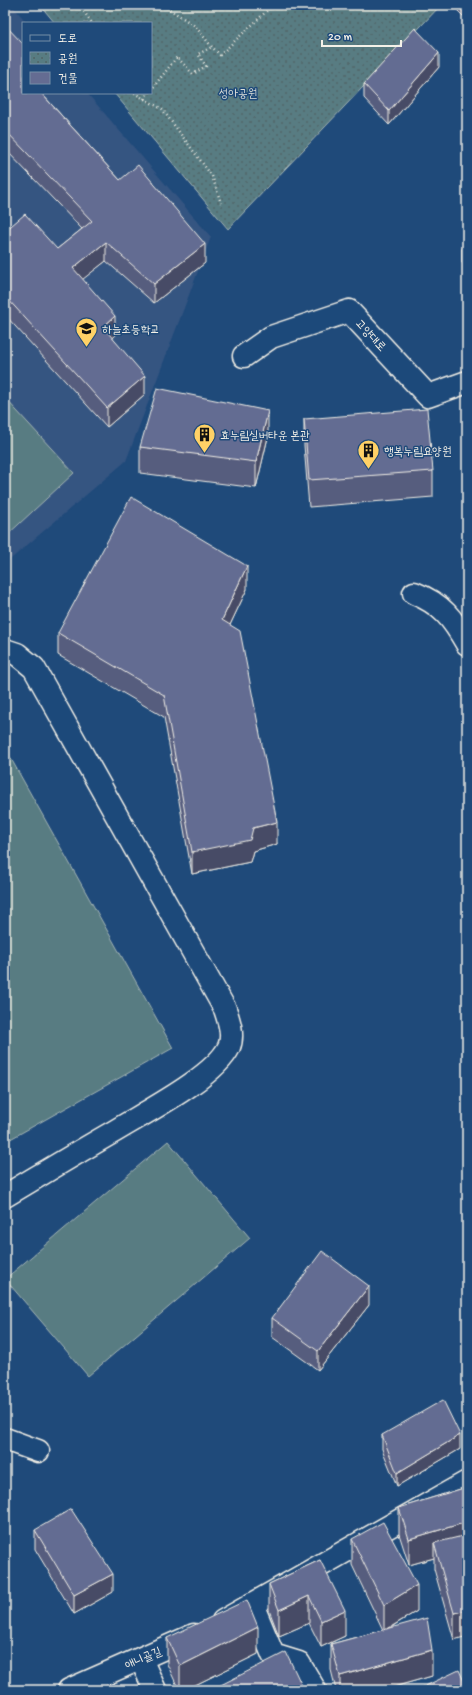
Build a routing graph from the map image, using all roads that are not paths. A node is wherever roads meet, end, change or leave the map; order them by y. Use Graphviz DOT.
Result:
graph roads {
  1 [pos="244,356"];
  2 [pos="467,382"];
  3 [pos="414,593"];
  4 [pos="467,644"];
  5 [pos="5,650"];
  6 [pos="5,1196"];
  7 [pos="5,1439"];
  8 [pos="38,1451"];
  9 [pos="467,1482"];
  10 [pos="252,1604"];
  11 [pos="141,1659"];
  12 [pos="68,1690"];
  13 [pos="155,1690"];
  14 [pos="315,1690"];
  1 -- 2 [label="street, 고양대로"];
  3 -- 4 [label="street"];
  5 -- 6 [label="street"];
  7 -- 8 [label="street"];
  9 -- 10 [label="street, 애니골길"];
  10 -- 11 [label="street, 애니골길"];
  10 -- 14 [label="street"];
  11 -- 12 [label="street, 애니골길"];
  11 -- 13 [label="street"];
}
